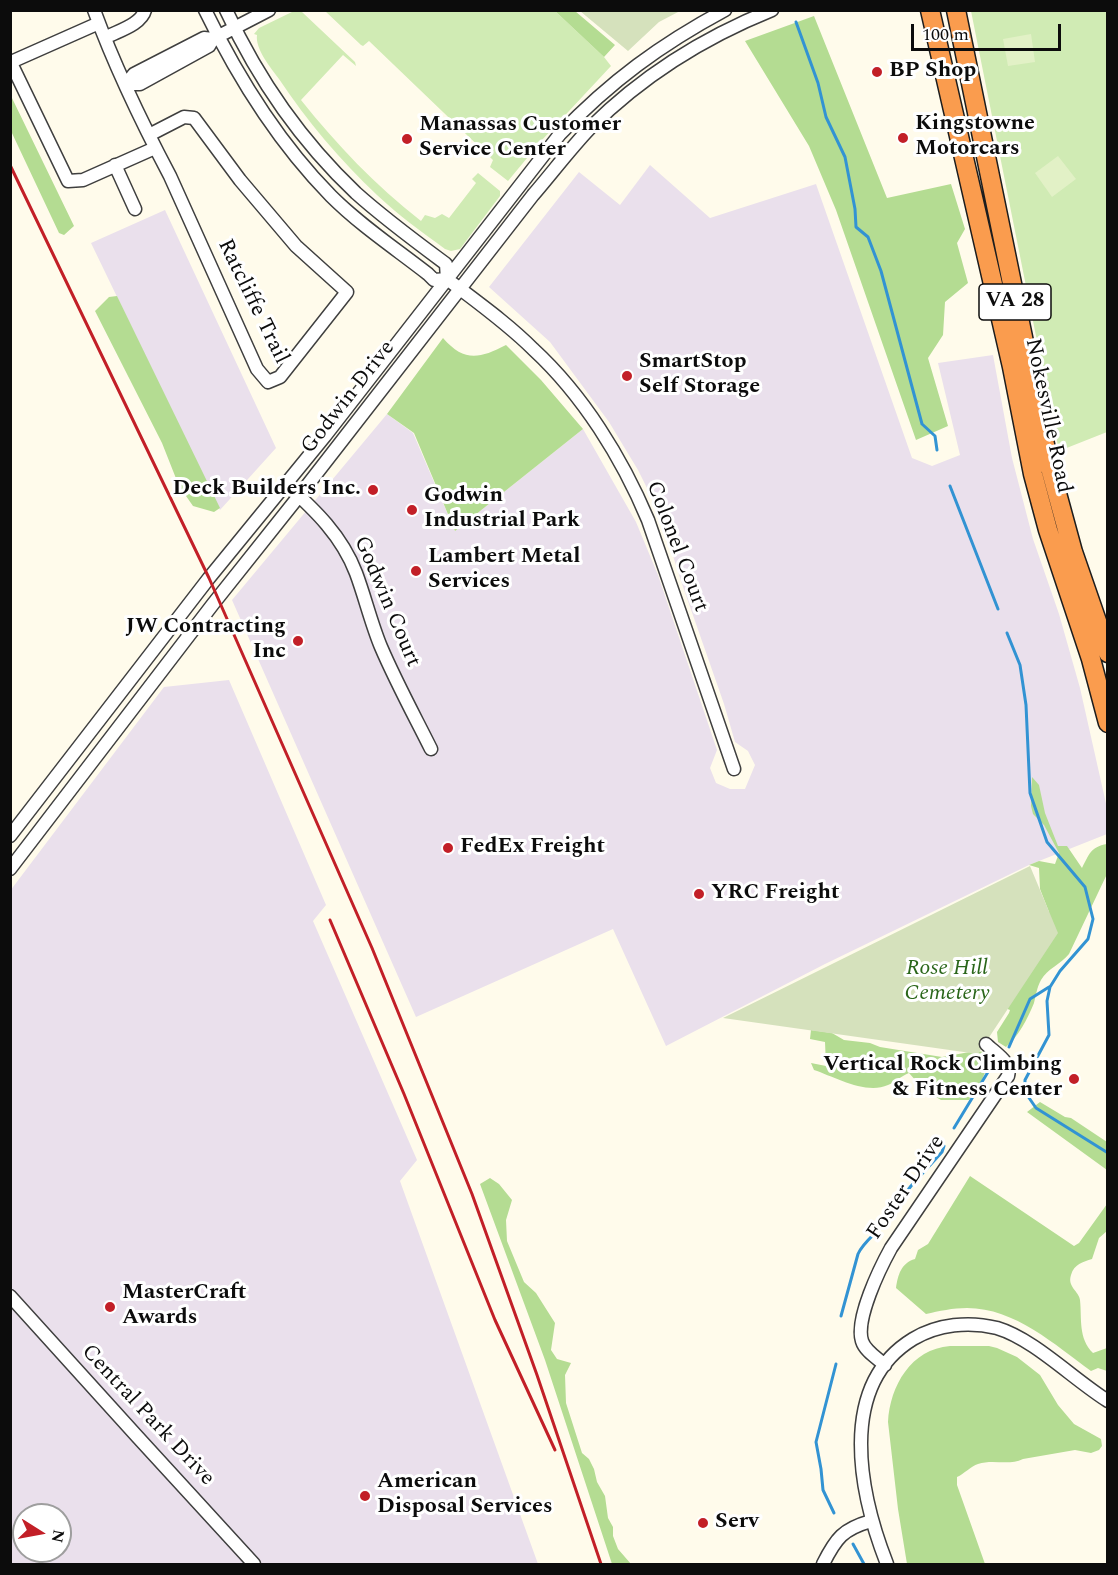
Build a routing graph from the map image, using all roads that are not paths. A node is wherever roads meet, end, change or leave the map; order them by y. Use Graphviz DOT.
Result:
graph roads {
  1 [pos="94,10"];
  2 [pos="145,10"];
  3 [pos="205,10"];
  4 [pos="226,10"];
  5 [pos="269,10"];
  6 [pos="725,10"];
  7 [pos="772,10"];
  8 [pos="930,10"];
  9 [pos="956,10"];
  10 [pos="99,23"];
  11 [pos="234,27"];
  12 [pos="105,38"];
  13 [pos="215,38"];
  14 [pos="642,60"];
  15 [pos="10,61"];
  16 [pos="654,75"];
  17 [pos="126,84"];
  18 [pos="149,135"];
  19 [pos="155,148"];
  20 [pos="115,165"];
  21 [pos="135,209"];
  22 [pos="447,279"];
  23 [pos="461,290"];
  24 [pos="286,484"];
  25 [pos="299,496"];
  26 [pos="1107,653"];
  27 [pos="1107,723"];
  28 [pos="432,749"];
  29 [pos="734,769"];
  30 [pos="10,836"];
  31 [pos="10,869"];
  32 [pos="986,1044"];
  33 [pos="10,1296"];
  34 [pos="885,1365"];
  35 [pos="1107,1401"];
  36 [pos="871,1521"];
  37 [pos="254,1564"];
  38 [pos="823,1564"];
  39 [pos="887,1564"];
  1 -- 10 [label="street, Ratcliffe Trail"];
  2 -- 12 [label="street"];
  3 -- 13 [label="street"];
  4 -- 11 [label="street"];
  5 -- 11 [label="street"];
  6 -- 14 [label="street, Godwin Drive"];
  7 -- 16 [label="street, Godwin Drive"];
  8 -- 27 [label="highway, Nokesville Road / VA 28"];
  9 -- 26 [label="highway, Nokesville Road / VA 28"];
  10 -- 12 [label="street, Ratcliffe Trail"];
  10 -- 15 [label="street"];
  11 -- 13 [label="street"];
  11 -- 22 [label="street"];
  12 -- 17 [label="street, Ratcliffe Trail"];
  13 -- 17 [label="street"];
  13 -- 22 [label="street"];
  14 -- 16 [label="street"];
  14 -- 22 [label="street, Godwin Drive"];
  15 -- 20 [label="street"];
  16 -- 23 [label="street, Godwin Drive"];
  17 -- 18 [label="street, Ratcliffe Trail"];
  18 -- 19 [label="street, Ratcliffe Trail"];
  18 -- 19 [label="street, Ratcliffe Trail"];
  19 -- 20 [label="street"];
  20 -- 21 [label="street"];
  22 -- 23 [label="street, Colonel Court"];
  22 -- 24 [label="street, Godwin Drive"];
  23 -- 25 [label="street, Godwin Drive"];
  23 -- 29 [label="street, Colonel Court"];
  24 -- 25 [label="street, Godwin Court"];
  24 -- 30 [label="street, Godwin Drive"];
  25 -- 28 [label="street, Godwin Court"];
  25 -- 31 [label="street, Godwin Drive"];
  32 -- 34 [label="street, Foster Drive"];
  33 -- 37 [label="street, Central Park Drive"];
  34 -- 35 [label="street"];
  34 -- 36 [label="street"];
  36 -- 38 [label="street"];
  36 -- 39 [label="street"];
}
